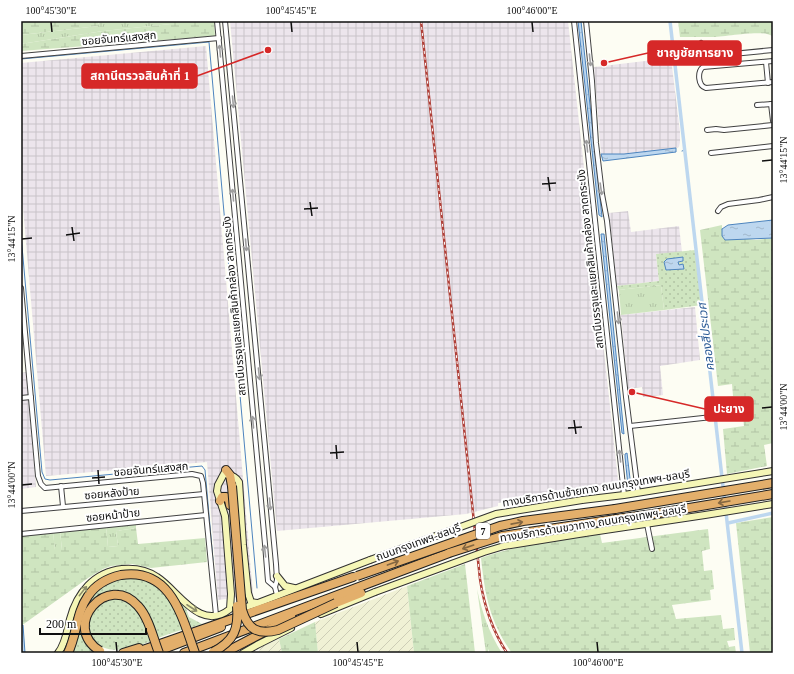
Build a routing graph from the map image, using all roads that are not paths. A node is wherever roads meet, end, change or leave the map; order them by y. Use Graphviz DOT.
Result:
graph roads {
  1 [pos="217,21"];
  2 [pos="225,21"];
  3 [pos="574,21"];
  4 [pos="586,21"];
  5 [pos="219,38"];
  6 [pos="701,43"];
  7 [pos="773,50"];
  8 [pos="21,56"];
  9 [pos="773,61"];
  10 [pos="766,62"];
  11 [pos="771,83"];
  12 [pos="772,104"];
  13 [pos="757,105"];
  14 [pos="773,121"];
  15 [pos="773,125"];
  16 [pos="707,130"];
  17 [pos="773,146"];
  18 [pos="710,153"];
  19 [pos="773,197"];
  20 [pos="718,211"];
  21 [pos="21,288"];
  22 [pos="261,396"];
  23 [pos="252,397"];
  24 [pos="21,398"];
  25 [pos="31,398"];
  26 [pos="712,417"];
  27 [pos="630,426"];
  28 [pos="773,471"];
  29 [pos="226,474"];
  30 [pos="268,476"];
  31 [pos="259,477"];
  32 [pos="773,483"];
  33 [pos="61,486"];
  34 [pos="638,492"];
  35 [pos="204,494"];
  36 [pos="773,494"];
  37 [pos="624,495"];
  38 [pos="220,501"];
  39 [pos="773,504"];
  40 [pos="63,506"];
  41 [pos="21,511"];
  42 [pos="206,515"];
  43 [pos="647,526"];
  44 [pos="21,534"];
  45 [pos="652,549"];
  46 [pos="427,562"];
  47 [pos="277,576"];
  48 [pos="355,576"];
  49 [pos="275,587"];
  50 [pos="297,588"];
  51 [pos="277,595"];
  52 [pos="231,601"];
  53 [pos="258,603"];
  54 [pos="302,609"];
  55 [pos="216,615"];
  56 [pos="195,630"];
  57 [pos="236,647"];
  58 [pos="103,652"];
  59 [pos="58,653"];
  60 [pos="68,653"];
  61 [pos="123,653"];
  62 [pos="134,653"];
  63 [pos="153,653"];
  64 [pos="159,653"];
  65 [pos="184,653"];
  66 [pos="195,653"];
  67 [pos="212,653"];
  68 [pos="224,653"];
  69 [pos="230,653"];
  70 [pos="243,653"];
  1 -- 5 [label="street, สถานีบรรจุและแยกสินค้ากล่อง ลาดกระบัง"];
  2 -- 22 [label="street, สถานีบรรจุและแยกสินค้ากล่อง ลาดกระบัง, one-way"];
  37 -- 3 [label="street, สถานีบรรจุและแยกสินค้ากล่อง ลาดกระบัง, one-way"];
  4 -- 27 [label="street, สถานีบรรจุและแยกสินค้ากล่อง ลาดกระบัง, one-way"];
  5 -- 8 [label="street, ซอยจันทร์แสงสุก"];
  23 -- 5 [label="street, สถานีบรรจุและแยกสินค้ากล่อง ลาดกระบัง, one-way"];
  6 -- 7 [label="street"];
  9 -- 10 [label="street"];
  10 -- 11 [label="street"];
  10 -- 11 [label="street"];
  12 -- 13 [label="street"];
  12 -- 14 [label="street"];
  15 -- 16 [label="street"];
  17 -- 18 [label="street"];
  19 -- 20 [label="street"];
  21 -- 25 [label="street, ซอยจันทร์แสงสุก"];
  22 -- 23 [label="street"];
  22 -- 30 [label="street, สถานีบรรจุและแยกสินค้ากล่อง ลาดกระบัง"];
  31 -- 23 [label="street, สถานีบรรจุและแยกสินค้ากล่อง ลาดกระบัง, one-way"];
  24 -- 25 [label="street"];
  25 -- 33 [label="street, ซอยจันทร์แสงสุก"];
  26 -- 27 [label="street"];
  27 -- 34 [label="street, สถานีบรรจุและแยกสินค้ากล่อง ลาดกระบัง"];
  28 -- 34 [label="main road, ทางบริการด้านซ้ายทาง ถนนกรุงเทพฯ-ชลบุรี"];
  29 -- 38 [label="main road"];
  29 -- 46 [label="highway, bridge"];
  29 -- 53 [label="main road"];
  30 -- 31 [label="street"];
  30 -- 47 [label="street, สถานีบรรจุและแยกสินค้ากล่อง ลาดกระบัง, one-way"];
  49 -- 31 [label="street, สถานีบรรจุและแยกสินค้ากล่อง ลาดกระบัง, one-way"];
  48 -- 32 [label="highway, ถนนกรุงเทพฯ-ชลบุรี / 7, one-way, bridge"];
  33 -- 35 [label="street, ซอยจันทร์แสงสุก"];
  33 -- 40 [label="street"];
  34 -- 37 [label="main road, ทางบริการด้านซ้ายทาง ถนนกรุงเทพฯ-ชลบุรี"];
  35 -- 40 [label="street, ซอยหลังป้าย"];
  35 -- 42 [label="street, ซอยจันทร์แสงสุก"];
  36 -- 46 [label="highway, ถนนกรุงเทพฯ-ชลบุรี / 7, one-way, bridge"];
  37 -- 50 [label="main road, ทางบริการด้านซ้ายทาง ถนนกรุงเทพฯ-ชลบุรี, bridge"];
  38 -- 52 [label="main road"];
  38 -- 67 [label="highway, bridge"];
  39 -- 43 [label="main road, ทางบริการด้านขวาทาง ถนนกรุงเทพฯ-ชลบุรี"];
  40 -- 41 [label="street, ซอยหลังป้าย"];
  42 -- 44 [label="street, ซอยหน้าป้าย"];
  42 -- 55 [label="street, ซอยจันทร์แสงสุก"];
  43 -- 45 [label="street"];
  43 -- 70 [label="main road, ทางบริการด้านขวาทาง ถนนกรุงเทพฯ-ชลบุรี, bridge"];
  46 -- 54 [label="highway, ถนนกรุงเทพฯ-ชลบุรี / 7"];
  47 -- 49 [label="street, สถานีบรรจุและแยกสินค้ากล่อง ลาดกระบัง"];
  47 -- 50 [label="main road"];
  48 -- 56 [label="highway"];
  48 -- 63 [label="highway, ถนนกรุงเทพฯ-ชลบุรี / 7"];
  49 -- 51 [label="street"];
  50 -- 51 [label="main road, ทางบริการด้านซ้ายทาง ถนนกรุงเทพฯ-ชลบุรี"];
  51 -- 53 [label="main road, ทางบริการด้านซ้ายทาง ถนนกรุงเทพฯ-ชลบุรี"];
  52 -- 53 [label="main road, ทางบริการด้านซ้ายทาง ถนนกรุงเทพฯ-ชลบุรี"];
  52 -- 55 [label="main road"];
  54 -- 57 [label="highway"];
  54 -- 65 [label="highway, ถนนกรุงเทพฯ-ชลบุรี / 7"];
  59 -- 55 [label="main road, one-way"];
  56 -- 61 [label="highway"];
  56 -- 62 [label="highway"];
  57 -- 68 [label="highway"];
  57 -- 69 [label="highway"];
  58 -- 64 [label="highway, bridge"];
  60 -- 66 [label="highway, bridge"];
}
